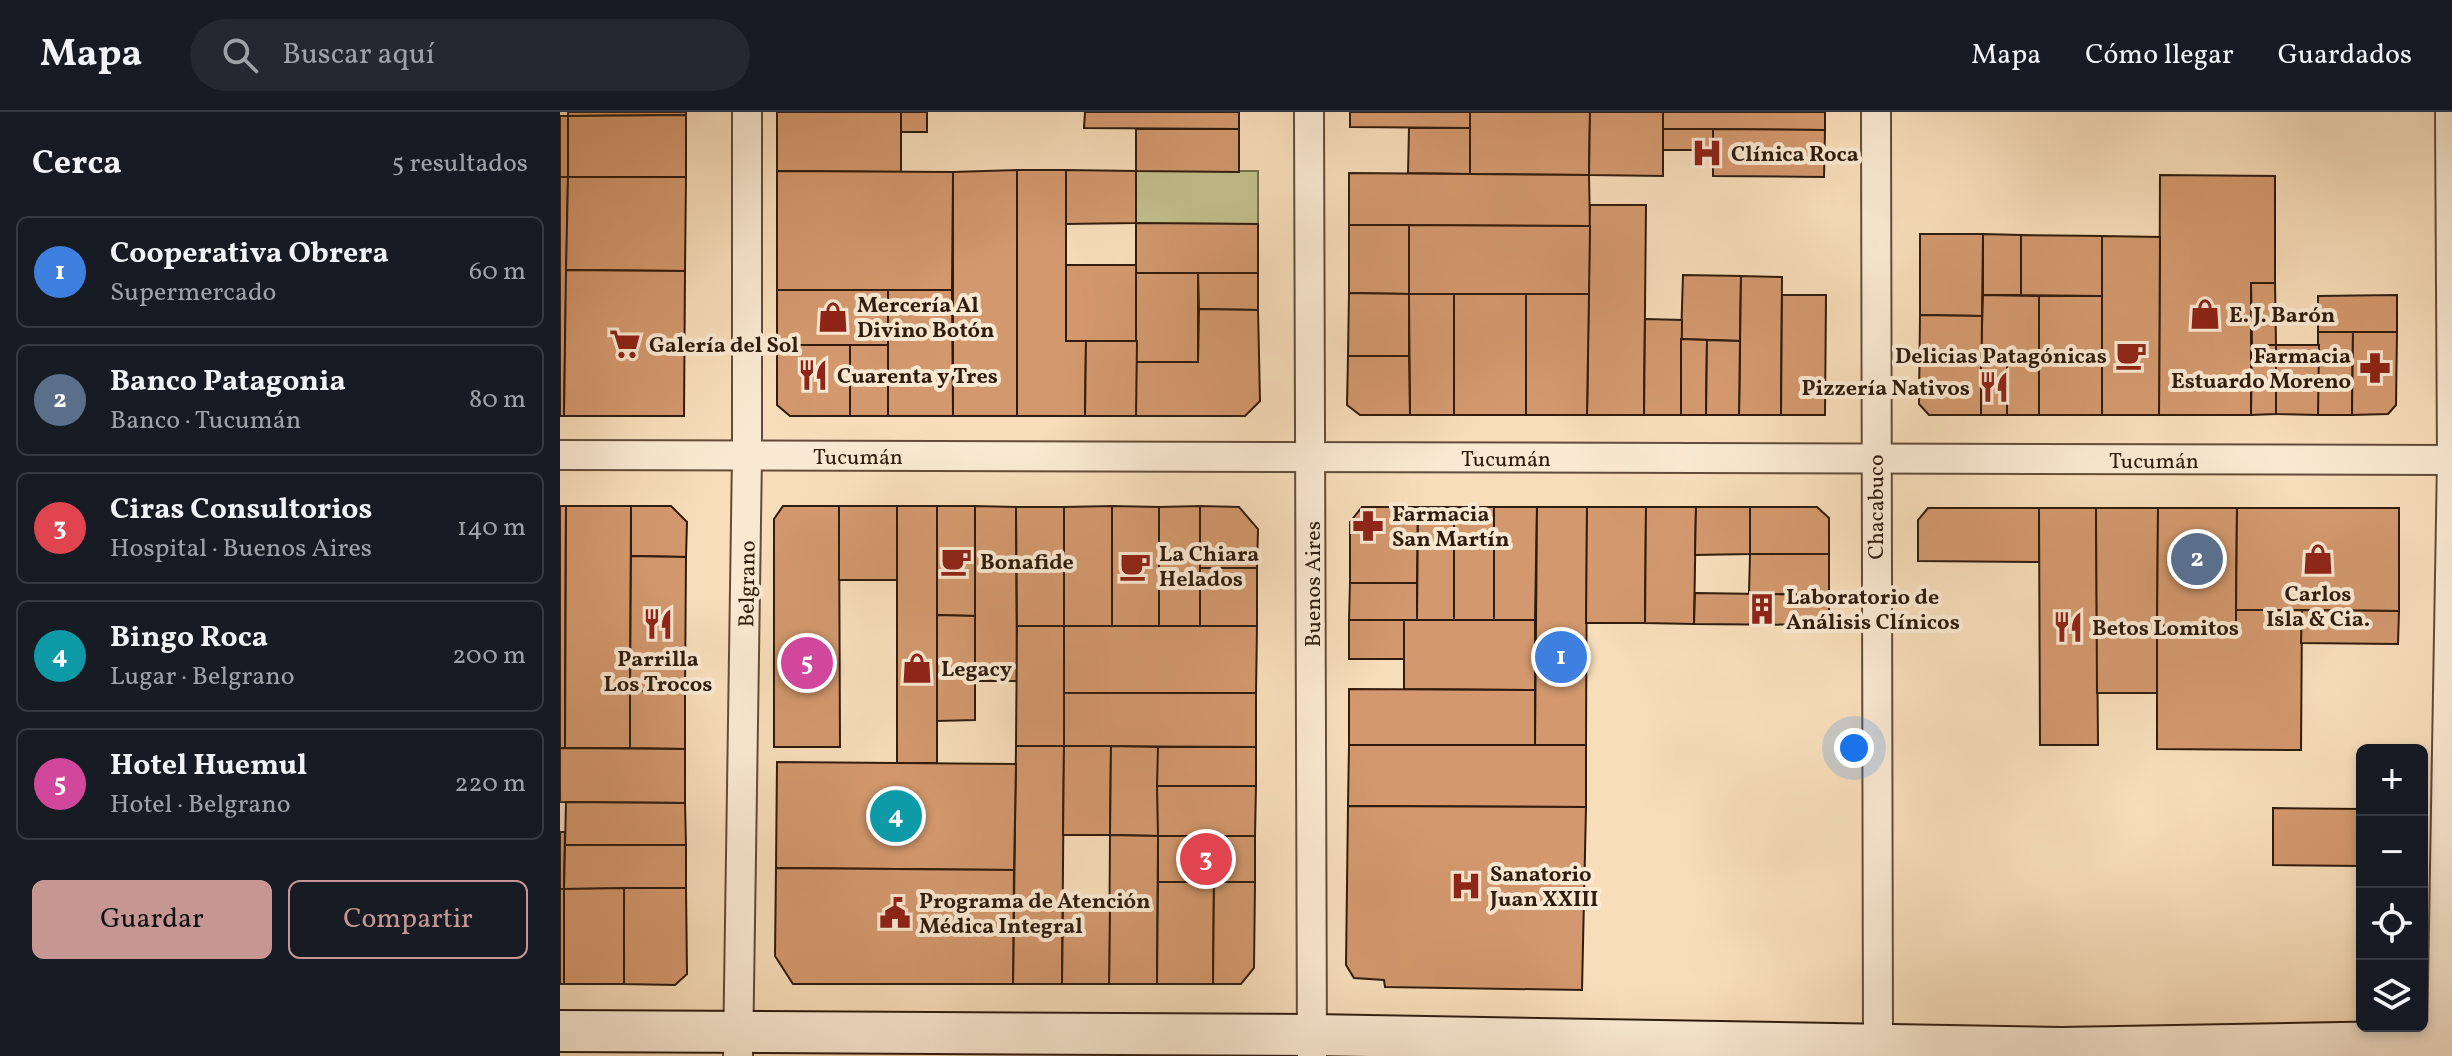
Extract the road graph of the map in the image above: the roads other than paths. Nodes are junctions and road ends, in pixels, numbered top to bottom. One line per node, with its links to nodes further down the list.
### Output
1 (747, 112): 6 (street, Belgrano)
2 (1309, 112): 7 (street, Buenos Aires)
3 (1876, 112): 8 (street, Chacabuco)
4 (2450, 112): 9 (street)
5 (560, 455): 6 (street, Tucumán)
6 (747, 455): 7 (street, Tucumán); 12 (street, Belgrano)
7 (1312, 457): 8 (street, Tucumán); 14 (street, Buenos Aires)
8 (1875, 459): 9 (street, Tucumán); 15 (street, Chacabuco)
9 (2452, 460): 11 (street)
10 (560, 1031): 13 (main road)
11 (2449, 1042): 15 (main road); 16 (street)
12 (739, 1043): 13 (main road); 14 (main road)
13 (588, 1044)
14 (1312, 1045): 15 (main road)
15 (1878, 1047)
16 (2385, 1056)

